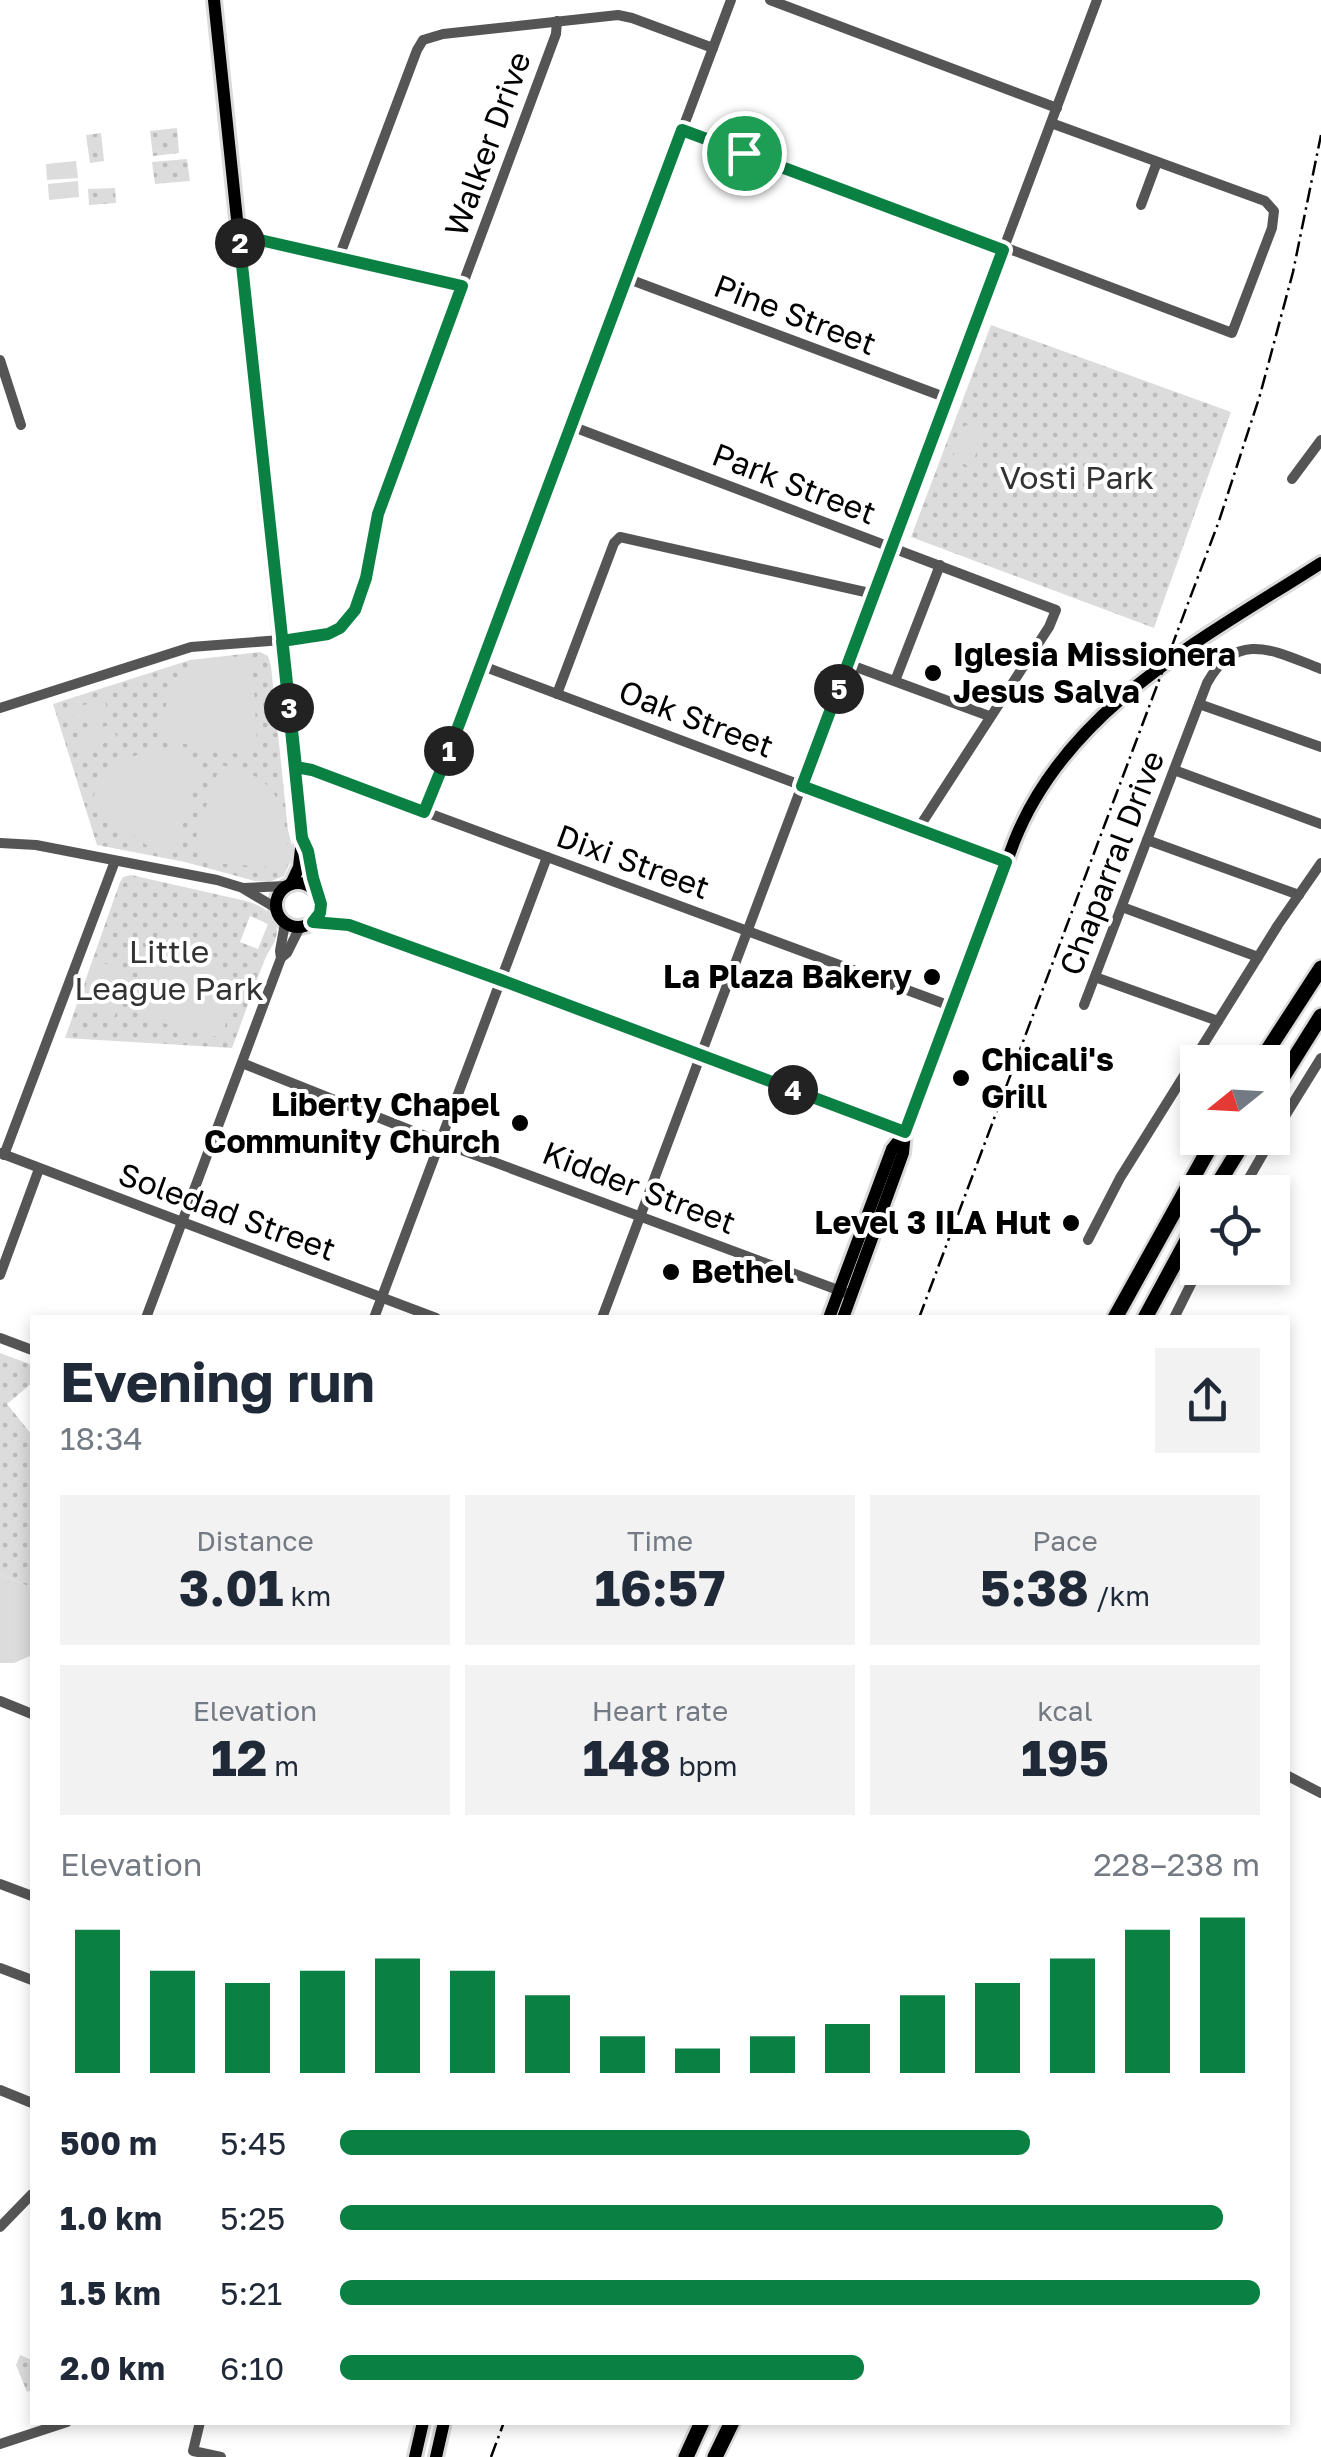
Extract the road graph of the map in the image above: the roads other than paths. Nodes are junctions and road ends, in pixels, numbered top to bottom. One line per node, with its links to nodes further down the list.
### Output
1 (214, 0): 12 (main road)
2 (731, 0): 6 (street)
3 (770, 0): 7 (street)
4 (1097, 0): 7 (street)
5 (557, 21): 6 (street); 14 (street); 16 (street, Walker Drive)
6 (712, 48): 9 (street)
7 (1057, 108): 8 (street)
8 (1051, 122): 10 (street); 13 (street)
9 (682, 130): 13 (street); 15 (street)
10 (1156, 162): 11 (street); 13 (street)
11 (1142, 205)
12 (239, 237): 14 (street); 27 (main road)
13 (1004, 248): 18 (street)
14 (339, 257): 16 (street)
15 (626, 278): 18 (street, Pine Street); 20 (street)
16 (462, 286): 27 (street, Walker Drive)
17 (0, 360): 19 (street)
18 (947, 398): 23 (street)
19 (22, 425)
20 (571, 426): 23 (street, Park Street); 29 (street)
21 (1321, 440): 22 (street)
22 (1292, 480)
23 (891, 548): 25 (street, Park Street); 26 (street)
24 (1321, 563): 48 (main road)
25 (940, 566): 31 (street); 35 (street, Park Street)
26 (874, 594): 28 (street); 32 (street)
27 (282, 641): 34 (street, Walker Drive); 37 (main road)
28 (848, 664): 31 (street); 39 (street)
29 (480, 665): 32 (street, Oak Street); 40 (street)
30 (1321, 669): 33 (street, Chaparral Drive)
31 (896, 681): 35 (street)
32 (557, 694): 39 (street, Oak Street)
33 (1200, 704): 36 (street); 38 (street, Chaparral Drive)
34 (0, 708)
35 (990, 716): 42 (street)
36 (1321, 746)
37 (296, 767): 40 (street, Dixi Street); 43 (main road)
38 (1174, 770): 41 (street); 44 (street, Chaparral Drive)
39 (802, 786): 42 (street, Oak Street); 59 (street)
40 (424, 812): 46 (street, Dixi Street)
41 (1321, 824)
42 (918, 828): 48 (street, Oak Street)
43 (302, 838): 50 (main road); 53 (main road)
44 (1147, 840): 52 (street); 54 (street, Chaparral Drive)
45 (0, 843): 47 (street)
46 (546, 857): 59 (street, Dixi Street); 64 (street)
47 (116, 861): 51 (street); 77 (street)
48 (1006, 862): 66 (main road)
49 (1321, 863): 52 (street)
50 (288, 885): 51 (street); 53 (main road); 55 (main road)
51 (243, 888): 55 (street)
52 (1299, 895): 60 (street)
53 (319, 898): 57 (main road); 58 (main road)
54 (1122, 907): 60 (street); 63 (street, Chaparral Drive)
55 (276, 908): 56 (main road)
56 (285, 923): 57 (main road); 61 (street)
57 (307, 924): 58 (main road); 61 (street)
58 (349, 925): 64 (main road)
59 (748, 930): 66 (street, Dixi Street); 70 (street)
60 (1258, 956): 68 (street)
61 (282, 958): 72 (street)
62 (1321, 968): 69 (highway)
63 (1095, 977): 65 (street, Chaparral Drive); 68 (street)
64 (501, 980): 70 (main road); 76 (street)
65 (1084, 1005)
66 (953, 1007): 75 (main road)
67 (1321, 1016): 73 (highway)
68 (1218, 1021): 82 (street)
69 (1271, 1045)
70 (700, 1056): 75 (main road); 80 (street)
71 (1321, 1058): 74 (street)
72 (242, 1063): 76 (street, Kidder Street); 81 (street)
73 (1290, 1065)
74 (1290, 1108)
75 (905, 1132): 86 (main road)
76 (440, 1142): 80 (street, Kidder Street); 87 (street)
77 (2, 1154): 79 (street, Soledad Street)
78 (1205, 1155): 94 (highway)
79 (39, 1169): 81 (street, Soledad Street); 84 (street)
80 (641, 1216): 86 (street, Kidder Street); 91 (street)
81 (181, 1222): 87 (street, Soledad Street); 88 (street)
82 (1088, 1240)
83 (1180, 1253): 95 (highway)
84 (0, 1274)
85 (1190, 1285): 96 (street)
86 (846, 1293): 92 (main road); 93 (main road)
87 (382, 1296): 89 (street); 90 (street, Soledad Street)
88 (147, 1315)
89 (375, 1315)
90 (429, 1315)
91 (603, 1315)
92 (832, 1315)
93 (843, 1315)
94 (1117, 1315)
95 (1147, 1315)
96 (1176, 1315)
97 (0, 1338): 98 (street)
98 (30, 1349)
99 (0, 1702): 100 (street)
100 (30, 1713)
101 (1290, 1777): 102 (street)
102 (1321, 1793)
103 (0, 1884): 104 (street)
104 (30, 1895)
105 (0, 1968): 106 (street)
106 (30, 1979)
107 (0, 2090): 108 (street)
108 (30, 2101)
109 (30, 2196): 110 (street)
110 (0, 2227)
111 (58, 2425): 117 (street)
112 (199, 2425): 118 (street)
113 (422, 2425): 119 (main road)
114 (443, 2425): 120 (main road)
115 (701, 2425): 121 (highway)
116 (731, 2425): 122 (highway)
117 (0, 2444)
118 (220, 2457)
119 (415, 2457)
120 (436, 2457)
121 (686, 2457)
122 (715, 2457)

